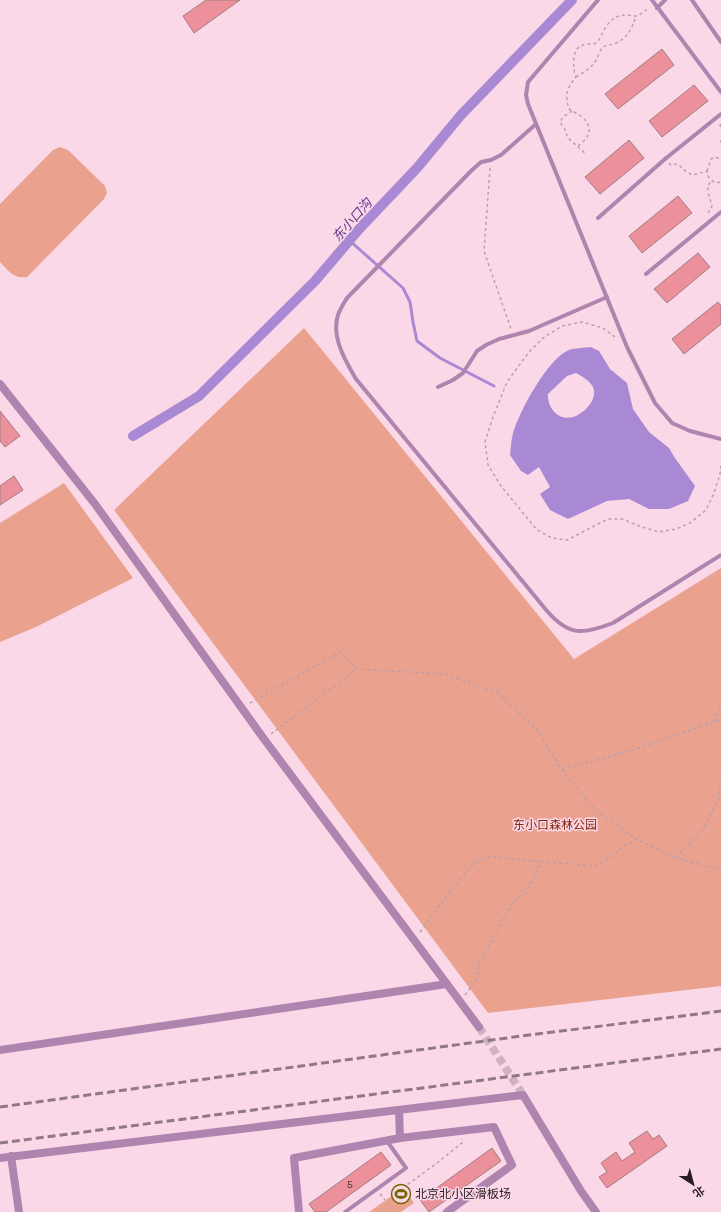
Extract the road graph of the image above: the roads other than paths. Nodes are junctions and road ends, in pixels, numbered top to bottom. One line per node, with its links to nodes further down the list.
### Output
1 (598, 0): 9 (lane)
2 (652, 0): 5 (lane)
3 (666, 0): 5 (lane)
4 (692, 0): 6 (lane)
5 (657, 8): 7 (lane)
6 (721, 42)
7 (720, 89)
8 (721, 114): 11 (lane)
9 (536, 124): 13 (lane); 17 (lane)
10 (721, 212): 12 (lane)
11 (598, 218)
12 (646, 274)
13 (607, 297): 15 (lane); 16 (lane)
14 (0, 384): 18 (street)
15 (438, 387)
16 (721, 439)
17 (721, 555)
18 (447, 984): 19 (street); 20 (street)
19 (480, 1027)
20 (0, 1050)
21 (399, 1110): 22 (street); 24 (street); 30 (street)
22 (400, 1138): 23 (street); 29 (street)
23 (387, 1141): 27 (street); 28 (lane)
24 (11, 1156): 25 (street); 26 (street)
25 (0, 1158)
26 (19, 1212)
27 (299, 1212)
28 (345, 1212)
29 (447, 1212)
30 (596, 1212)

